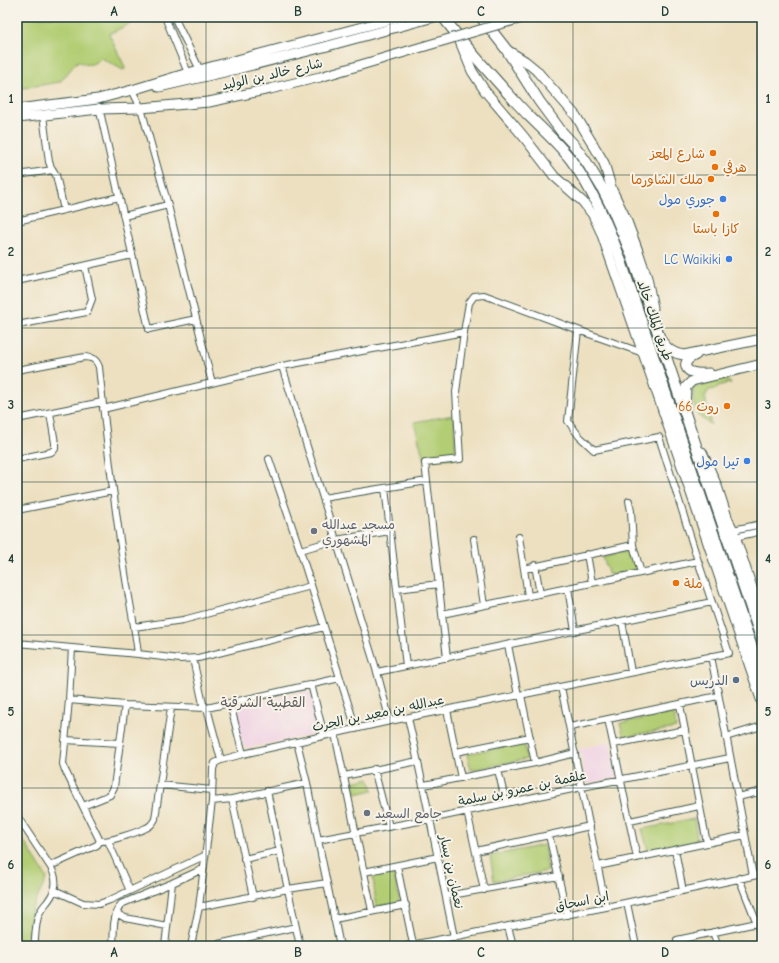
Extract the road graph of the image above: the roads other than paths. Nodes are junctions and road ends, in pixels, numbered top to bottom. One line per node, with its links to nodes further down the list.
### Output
1 (165, 17): 10 (street)
2 (174, 17): 11 (street)
3 (434, 17): 11 (street)
4 (443, 17): 8 (main road, طريق الملك خالد)
5 (481, 17): 9 (main road, طريق الملك خالد)
6 (526, 17): 14 (street, شارع خالد بن الوليد, bridge)
7 (398, 18): 11 (street, شارع خالد بن الوليد)
8 (457, 36): 35 (street); 95 (main road, طريق الملك خالد)
9 (506, 49): 32 (main road, طريق الملك خالد); 32 (street)
10 (188, 73): 11 (street, شارع خالد بن الوليد); 12 (street, شارع خالد بن الوليد)
11 (200, 74): 12 (street)
12 (133, 90): 13 (street, شارع خالد بن الوليد); 14 (street)
13 (99, 104): 14 (street, شارع خالد بن الوليد); 15 (street, شارع خالد بن الوليد); 16 (street, شارع خالد بن الوليد); 20 (street)
14 (141, 108): 21 (street)
15 (17, 109)
16 (43, 115): 17 (street, شارع خالد بن الوليد); 18 (street)
17 (17, 118)
18 (53, 170): 19 (street); 22 (street)
19 (17, 175)
20 (119, 198): 22 (street); 23 (street)
21 (168, 205): 23 (street); 28 (street)
22 (64, 210): 24 (street)
23 (124, 216): 25 (street)
24 (17, 221)
25 (132, 255): 26 (street); 28 (street)
26 (85, 266): 27 (street); 29 (street)
27 (17, 281)
28 (196, 319): 40 (street)
29 (17, 325)
30 (578, 330): 31 (street); 35 (street); 63 (street)
31 (464, 332): 37 (street); 47 (street)
32 (660, 338): 34 (street); 42 (main road, طريق الملك خالد)
33 (762, 339): 34 (street)
34 (705, 351): 39 (street)
35 (643, 353): 102 (street)
36 (762, 364): 39 (street)
37 (282, 366): 40 (street); 50 (street)
38 (17, 370): 41 (street)
39 (728, 372): 42 (street)
40 (212, 383): 41 (street)
41 (103, 405): 43 (street); 49 (street)
42 (685, 411): 56 (street); 83 (main road, طريق الملك خالد)
43 (50, 413): 44 (street); 45 (street)
44 (17, 419)
45 (17, 459)
46 (269, 459): 61 (street)
47 (427, 481): 48 (street); 68 (street)
48 (385, 488): 50 (street); 54 (street)
49 (113, 491): 52 (street); 80 (street)
50 (323, 498): 59 (street)
51 (629, 501): 60 (street)
52 (17, 510)
53 (762, 524): 56 (street)
54 (390, 531): 59 (street); 71 (street)
55 (762, 531): 56 (street)
56 (734, 534): 72 (street)
57 (519, 537): 65 (street)
58 (474, 539): 76 (street)
59 (336, 540): 61 (street); 92 (street)
60 (633, 544): 62 (street); 66 (street)
61 (300, 550): 69 (street)
62 (586, 554): 64 (street); 67 (street)
63 (698, 561): 66 (street); 75 (street)
64 (535, 566): 65 (street); 73 (street)
65 (524, 569): 74 (street)
66 (641, 573): 67 (street)
67 (592, 583): 70 (street)
68 (439, 584): 71 (street); 77 (street)
69 (311, 586): 80 (street); 81 (street)
70 (568, 588): 73 (street); 82 (street)
71 (397, 589): 91 (street)
72 (758, 592): 78 (street)
73 (540, 594): 74 (street)
74 (528, 596): 76 (street)
75 (712, 602): 79 (street); 88 (street, عبدالله بن معبد بن الحرث)
76 (484, 605): 77 (street)
77 (442, 614): 90 (street)
78 (762, 618)
79 (622, 621): 82 (street); 93 (street)
80 (134, 627): 87 (street)
81 (324, 627): 89 (street); 96 (street)
82 (575, 631): 85 (street)
83 (762, 641)
84 (18, 643): 86 (street); 94 (street)
85 (508, 645): 90 (street); 99 (street)
86 (72, 648): 87 (street); 101 (street)
87 (138, 654): 89 (street)
88 (711, 656): 93 (street, عبدالله بن معبد بن الحرث); 100 (street)
89 (193, 658): 107 (street)
90 (447, 658): 91 (street)
91 (406, 666): 92 (street)
92 (377, 672): 111 (street)
93 (631, 672): 98 (street, عبدالله بن معبد بن الحرث)
94 (17, 674)
95 (762, 677)
96 (340, 678): 97 (street); 114 (street)
97 (311, 684): 103 (street); 117 (street)
98 (561, 687): 99 (street, عبدالله بن معبد بن الحرث); 113 (street)
99 (520, 695): 108 (street, عبدالله بن معبد بن الحرث); 118 (street)
100 (718, 696): 105 (street); 119 (street)
101 (69, 700): 104 (street); 120 (street)
102 (762, 702)
103 (230, 704): 107 (street); 126 (street)
104 (125, 705): 106 (street); 122 (street)
105 (680, 705): 110 (street); 115 (street)
106 (171, 708): 107 (street); 138 (street)
107 (207, 708): 128 (street)
108 (447, 710): 109 (street, عبدالله بن معبد بن الحرث); 124 (street)
109 (408, 718): 111 (street, عبدالله بن معبد بن الحرث); 129 (street, نعمان بن يسار)
110 (608, 719): 113 (street); 123 (street)
111 (390, 721): 114 (street, عبدالله بن معبد بن الحرث)
112 (762, 726): 119 (street)
113 (570, 727): 125 (street)
114 (356, 729): 116 (street, عبدالله بن معبد بن الحرث)
115 (685, 730): 123 (street); 131 (street)
116 (335, 734): 117 (street, عبدالله بن معبد بن الحرث); 134 (street)
117 (324, 736): 121 (street, عبدالله بن معبد بن الحرث)
118 (530, 737): 124 (street); 130 (street)
119 (726, 737): 127 (street)
120 (65, 740): 122 (street); 149 (street)
121 (297, 742): 126 (street, عبدالله بن معبد بن الحرث); 137 (street)
122 (120, 743): 149 (street)
123 (614, 744): 136 (street)
124 (456, 752): 135 (street)
125 (575, 753): 130 (street); 140 (street)
126 (242, 754): 128 (street, عبدالله بن معبد بن الحرث)
127 (730, 758): 131 (street, علقمة بن عمرو بن سلمة); 144 (street)
128 (221, 760): 141 (street)
129 (418, 761): 132 (street); 139 (street, نعمان بن يسار)
130 (536, 763): 133 (street)
131 (691, 765): 136 (street, علقمة بن عمرو بن سلمة); 150 (street)
132 (374, 770): 134 (street); 155 (street)
133 (498, 770): 135 (street); 148 (street)
134 (344, 776): 157 (street)
135 (461, 778): 139 (street)
136 (621, 779): 140 (street, علقمة بن عمرو بن سلمة); 154 (street)
137 (307, 783): 143 (street); 160 (street)
138 (160, 785): 141 (street); 162 (street)
139 (424, 785): 153 (street, نعمان بن يسار)
140 (582, 787): 148 (street, علقمة بن عمرو بن سلمة); 156 (street)
141 (212, 790): 147 (street)
142 (761, 791): 144 (street); 146 (street)
143 (267, 792): 145 (street); 165 (street)
144 (738, 797): 159 (street)
145 (232, 799): 147 (street); 170 (street)
146 (762, 800)
147 (212, 801): 167 (street)
148 (506, 803): 151 (street, علقمة بن عمرو بن سلمة)
149 (83, 806): 161 (street)
150 (699, 806): 154 (street); 163 (street)
151 (468, 811): 153 (street, علقمة بن عمرو بن سلمة); 166 (street)
152 (17, 816): 171 (street)
153 (430, 819): 155 (street, علقمة بن عمرو بن سلمة); 168 (street, نعمان بن يسار)
154 (630, 821): 169 (street)
155 (389, 826): 157 (street, علقمة بن عمرو بن سلمة)
156 (590, 826): 158 (street); 173 (street)
157 (356, 833): 160 (street, علقمة بن عمرو بن سلمة); 175 (street)
158 (549, 835): 166 (street); 177 (street)
159 (745, 835): 163 (street); 178 (street)
160 (318, 840): 181 (street)
161 (100, 841): 162 (street); 171 (street)
162 (108, 841): 185 (street)
163 (707, 843): 164 (street)
164 (675, 850): 169 (street); 186 (street)
165 (280, 851): 170 (street); 182 (street)
166 (476, 851): 184 (street)
167 (204, 856): 174 (street); 185 (street)
168 (438, 857): 172 (street); 187 (street, نعمان بن يسار)
169 (637, 858): 173 (street)
170 (244, 859): 188 (street)
171 (50, 866): 183 (street)
172 (397, 866): 175 (street); 190 (street)
173 (598, 866): 192 (street)
174 (203, 869): 180 (street); 191 (street)
175 (364, 872): 193 (street)
176 (762, 874): 178 (street, ابن اسحاق)
177 (559, 876): 184 (street); 195 (street)
178 (753, 876): 179 (street, ابن اسحاق)
179 (739, 878): 186 (street, ابن اسحاق); 197 (street)
180 (172, 883): 194 (street); 198 (street)
181 (327, 883): 182 (street); 196 (street)
182 (288, 889): 188 (street); 200 (street)
183 (54, 890): 185 (street); 205 (street)
184 (484, 890): 187 (street)
185 (130, 891)
186 (683, 891): 189 (street, ابن اسحاق)
187 (446, 896): 202 (street, نعمان بن يسار)
188 (253, 897): 191 (street)
189 (627, 903): 192 (street, ابن اسحاق); 213 (street)
190 (406, 905): 193 (street); 204 (street)
191 (199, 907): 208 (street)
192 (606, 907): 195 (street, ابن اسحاق)
193 (372, 911): 196 (street)
194 (116, 912): 198 (street); 206 (street)
195 (567, 915): 199 (street, ابن اسحاق)
196 (334, 919): 211 (street)
197 (757, 923): 201 (street); 203 (street)
198 (167, 926): 207 (street)
199 (508, 926): 202 (street, ابن اسحاق); 212 (street)
200 (296, 927): 209 (street); 210 (street)
201 (713, 932): 214 (street); 215 (street)
202 (454, 936): 204 (street, ابن اسحاق)
203 (762, 936)
204 (409, 945)
205 (34, 946)
206 (113, 946)
207 (165, 946)
208 (191, 946)
209 (209, 946)
210 (300, 946)
211 (340, 946)
212 (513, 946)
213 (636, 946)
214 (678, 946)
215 (718, 946)

